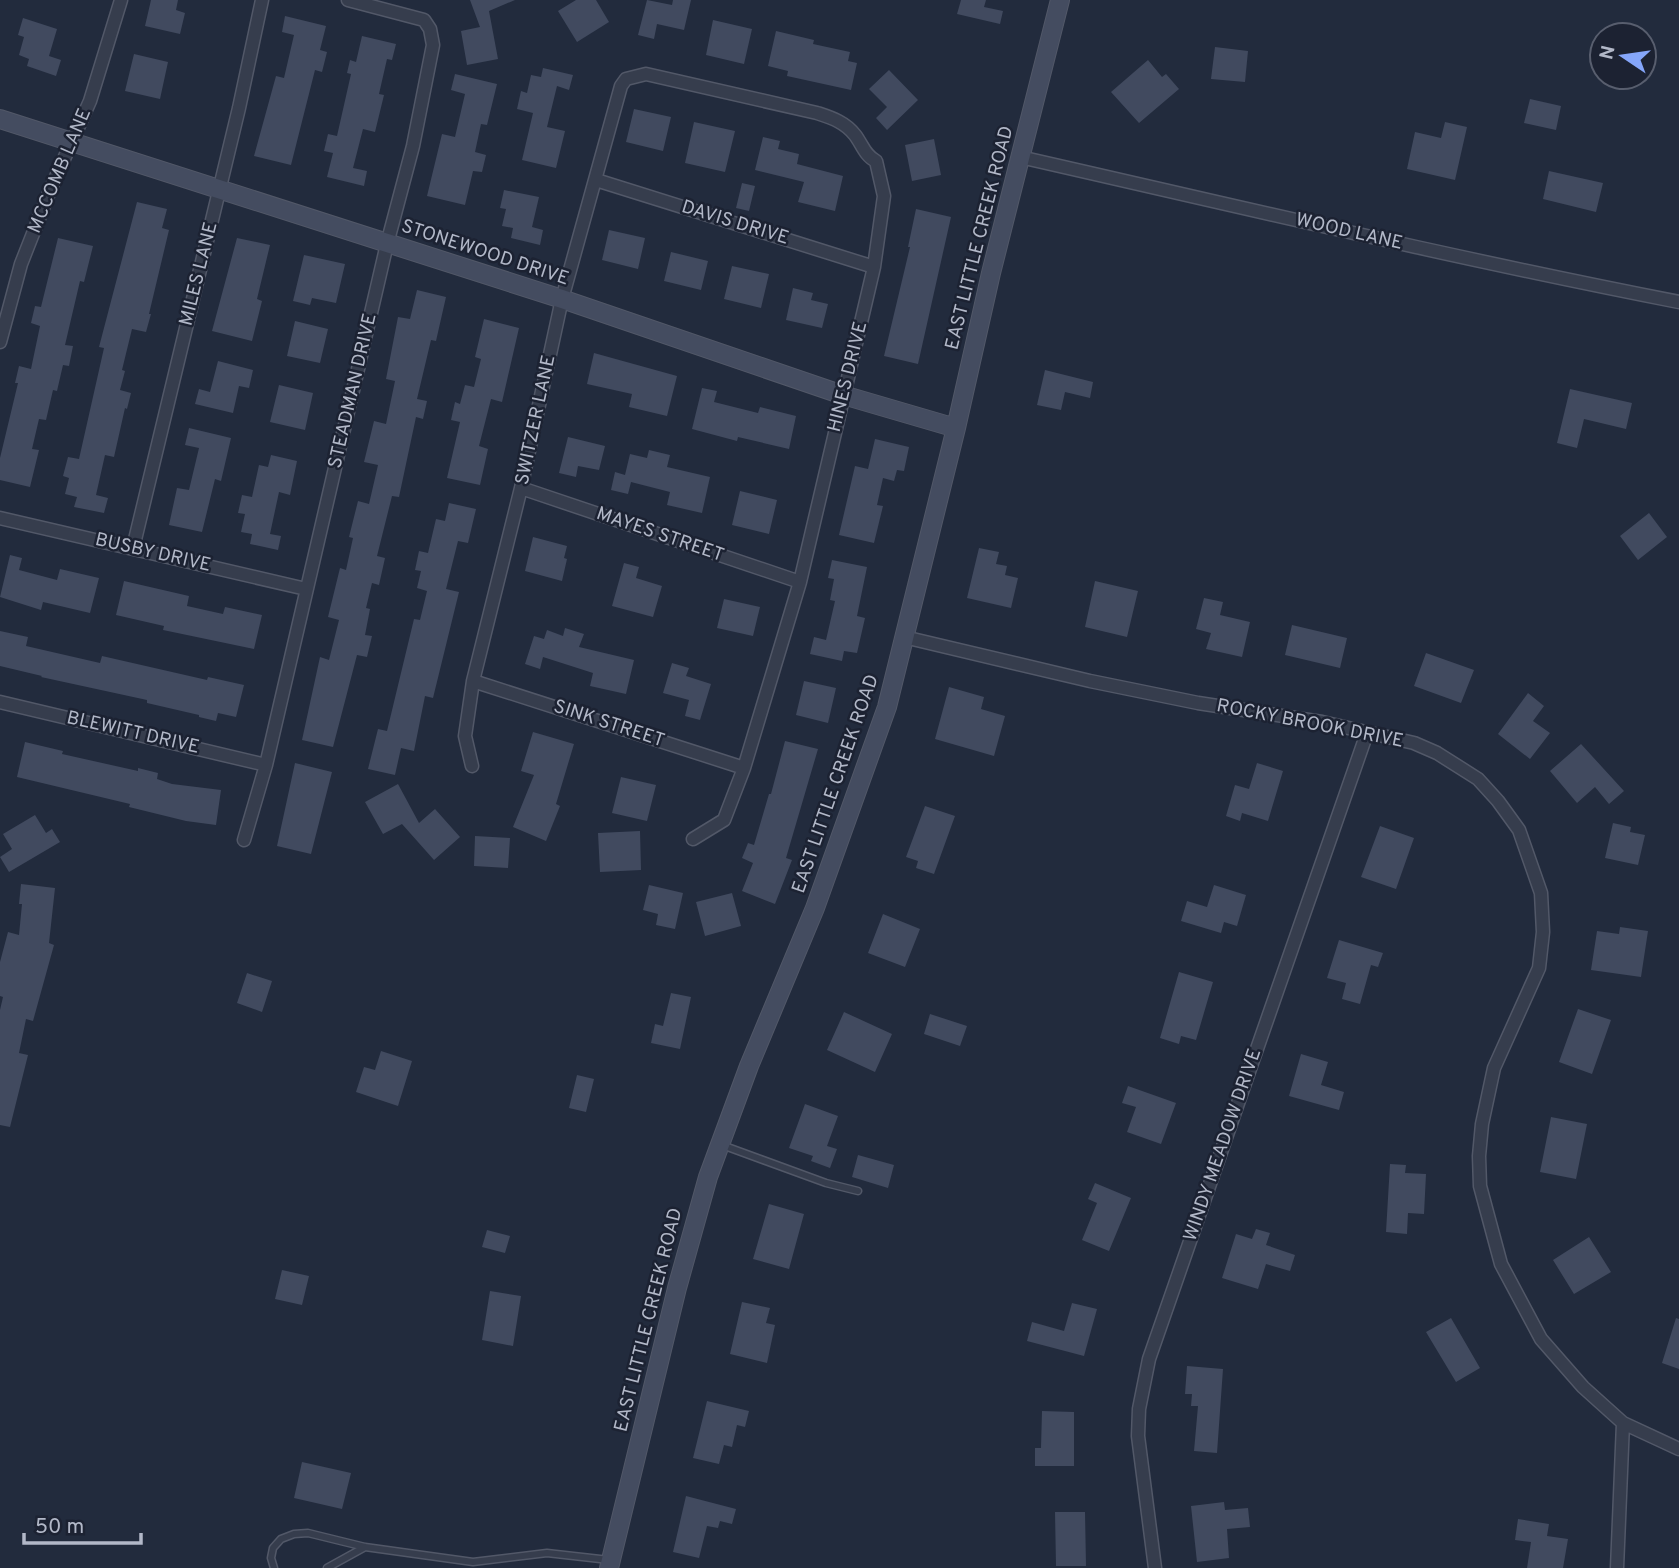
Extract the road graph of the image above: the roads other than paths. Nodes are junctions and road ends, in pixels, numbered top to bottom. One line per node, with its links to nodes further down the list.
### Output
1 (121, 0): 7 (street, MCCOMB LANE)
2 (262, 0): 10 (street, MILES LANE)
3 (348, 0): 11 (street, STEADMAN DRIVE)
4 (1060, 0): 8 (street, EAST LITTLE CREEK ROAD)
5 (626, 79): 9 (street, SWITZER LANE); 12 (street, HINES DRIVE)
6 (0, 119): 7 (street, STONEWOOD DRIVE)
7 (71, 142): 10 (street, STONEWOOD DRIVE); 15 (street, MCCOMB LANE)
8 (1020, 157): 14 (street, WOOD LANE); 17 (street, EAST LITTLE CREEK ROAD)
9 (596, 180): 12 (street, DAVIS DRIVE); 13 (street, SWITZER LANE)
10 (219, 190): 11 (street, STONEWOOD DRIVE); 20 (street, MILES LANE)
11 (387, 244): 13 (street, STONEWOOD DRIVE); 22 (street, STEADMAN DRIVE)
12 (874, 267): 16 (street, HINES DRIVE)
13 (562, 299): 16 (street, STONEWOOD DRIVE); 18 (street, SWITZER LANE)
14 (1679, 302)
15 (0, 341)
16 (843, 395): 17 (street, STONEWOOD DRIVE); 21 (street, HINES DRIVE)
17 (956, 428): 23 (street, EAST LITTLE CREEK ROAD)
18 (521, 488): 21 (street, MAYES STREET); 24 (street, SWITZER LANE)
19 (0, 518): 20 (street, BUSBY DRIVE)
20 (133, 548): 22 (street, BUSBY DRIVE)
21 (800, 582): 29 (street, HINES DRIVE)
22 (306, 589): 27 (street, STEADMAN DRIVE)
23 (904, 636): 26 (street, ROCKY BROOK DRIVE); 32 (street, EAST LITTLE CREEK ROAD)
24 (474, 681): 28 (street, SWITZER LANE); 29 (street, SINK STREET)
25 (0, 702): 27 (street, BLEWITT DRIVE)
26 (1367, 733): 34 (street, ROCKY BROOK DRIVE); 40 (street, WINDY MEADOW DRIVE)
27 (266, 765): 31 (street, STEADMAN DRIVE)
28 (472, 766)
29 (744, 768): 30 (street, HINES DRIVE)
30 (693, 839)
31 (244, 840)
32 (720, 1144): 33 (lane); 37 (street, EAST LITTLE CREEK ROAD)
33 (858, 1191)
34 (1623, 1423): 35 (street, ROCKY BROOK DRIVE); 41 (street)
35 (1679, 1449)
36 (365, 1547): 37 (lane); 38 (lane); 39 (lane)
37 (610, 1564)
38 (274, 1568)
39 (327, 1568)
40 (1155, 1568)
41 (1617, 1568)

